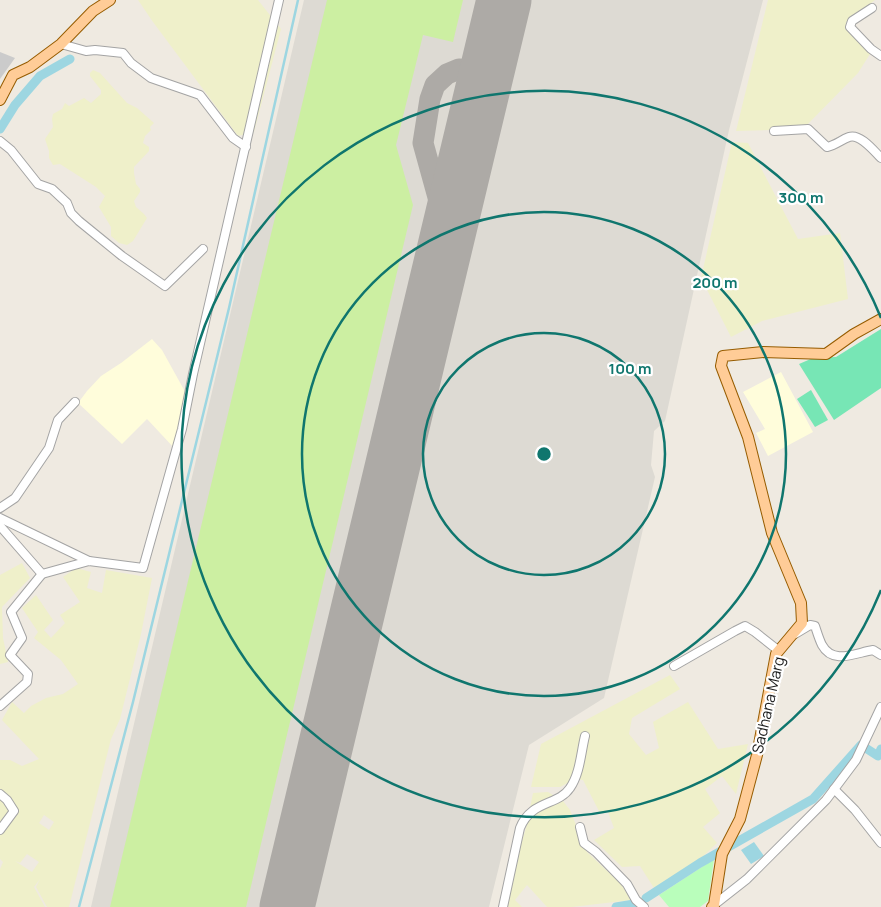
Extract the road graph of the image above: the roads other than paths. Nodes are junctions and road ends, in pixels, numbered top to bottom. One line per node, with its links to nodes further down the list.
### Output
1 (110, 0): 4 (main road)
2 (279, 0): 9 (street)
3 (872, 8): 5 (street)
4 (61, 44): 6 (main road); 9 (street)
5 (881, 56)
6 (0, 100)
7 (774, 131): 10 (street)
8 (0, 141): 11 (street)
9 (246, 147): 17 (street)
10 (881, 158)
11 (203, 249)
12 (881, 318): 19 (main road, Sadhana Marg)
13 (76, 402): 14 (street)
14 (0, 508)
15 (0, 518): 17 (street)
16 (0, 526): 18 (street)
17 (89, 561): 18 (street)
18 (42, 574): 23 (street)
19 (793, 635): 20 (main road, Sadhana Marg); 21 (street)
20 (779, 651): 22 (street); 31 (main road, Sadhana Marg)
21 (881, 655)
22 (674, 666)
23 (0, 706)
24 (881, 707): 26 (street)
25 (585, 736): 32 (street)
26 (834, 789): 30 (street); 31 (street)
27 (0, 794): 29 (street)
28 (580, 827): 33 (street)
29 (0, 830)
30 (881, 843)
31 (713, 906)
32 (503, 907)
33 (644, 907)

